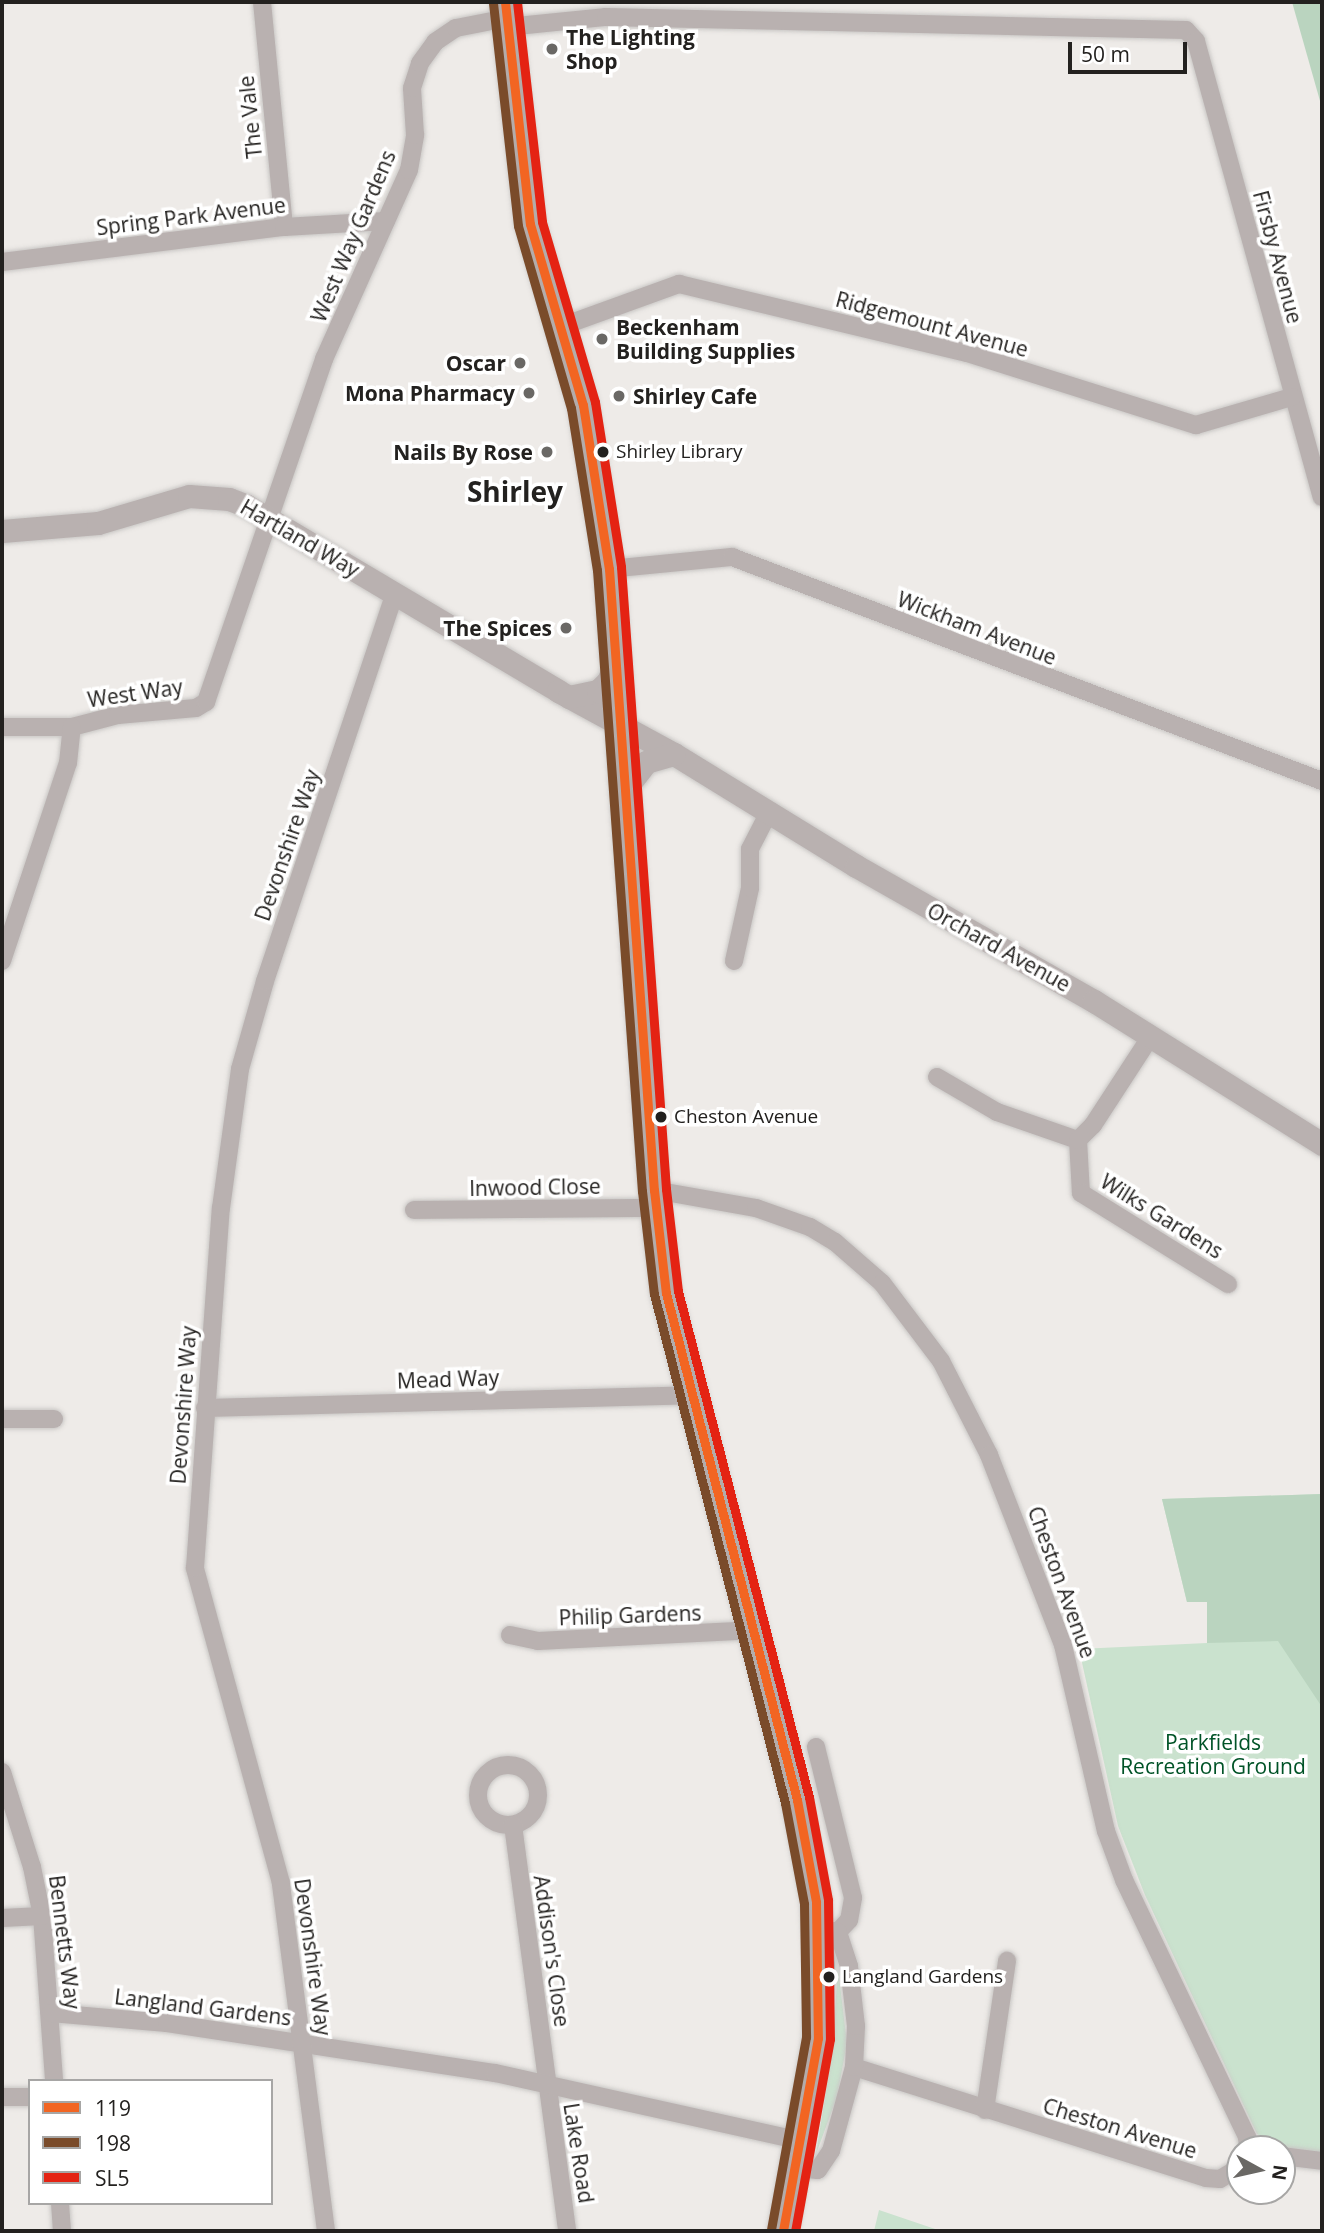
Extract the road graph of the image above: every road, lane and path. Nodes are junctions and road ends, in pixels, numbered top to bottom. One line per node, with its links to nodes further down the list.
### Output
1 (262, 2): 5 (street, The Vale)
2 (506, 16): 3 (street, West Way Gardens); 4 (street, West Way Gardens); 7 (highway)
3 (1186, 30): 8 (street, Firsby Avenue)
4 (386, 221): 5 (street, Spring Park Avenue); 10 (street, West Way Gardens)
5 (284, 227): 6 (street, Spring Park Avenue)
6 (2, 262)
7 (560, 327): 8 (street, Ridgemount Avenue); 12 (highway)
8 (1293, 397): 9 (street, Firsby Avenue)
9 (1322, 497)
10 (271, 520): 11 (street, Hartland Way); 13 (street, Hartland Way); 17 (street, West Way)
11 (2, 531)
12 (609, 569): 14 (highway); 20 (street, Wickham Avenue)
13 (395, 593): 15 (street, Hartland Way); 33 (street, Devonshire Way)
14 (618, 656): 15 (street); 18 (highway)
15 (569, 697): 18 (street, Hartland Way)
16 (2, 727): 17 (street, West Way)
17 (72, 727): 23 (street)
18 (622, 727): 19 (street, Orchard Avenue); 21 (highway)
19 (674, 754): 21 (street); 22 (street, Orchard Avenue)
20 (1322, 781)
21 (626, 788): 29 (highway)
22 (769, 812): 24 (street); 25 (street, Orchard Avenue)
23 (2, 961)
24 (734, 961)
25 (1151, 1037): 27 (street); 28 (street, Orchard Avenue)
26 (937, 1077): 27 (street)
27 (1077, 1140): 31 (street, Wilks Gardens)
28 (1322, 1144)
29 (655, 1199): 30 (street, Inwood Close); 32 (highway); 53 (street, Cheston Avenue)
30 (414, 1210)
31 (1228, 1284)
32 (692, 1395): 33 (street, Mead Way); 36 (highway)
33 (205, 1408): 46 (street, Devonshire Way)
34 (2, 1419): 35 (street)
35 (54, 1419)
36 (752, 1630): 37 (street, Philip Gardens); 43 (highway)
37 (510, 1635)
38 (816, 1747): 43 (street)
39 (2, 1772): 41 (street, Bennetts Way)
40 (513, 1825): 49 (street, Addison's Close)
41 (42, 1916): 42 (street); 45 (street, Bennetts Way)
42 (2, 1918)
43 (828, 1930): 47 (street); 54 (highway)
44 (1007, 1961): 52 (street)
45 (51, 2013): 46 (street, Langland Gardens); 48 (street, Bennetts Way)
46 (303, 2043): 49 (street, Langland Gardens); 60 (street, Devonshire Way)
47 (854, 2067): 52 (street, Cheston Avenue); 54 (street)
48 (54, 2079)
49 (546, 2082): 54 (street, Langland Gardens); 61 (street, Lake Road)
50 (2, 2097): 51 (street)
51 (28, 2097)
52 (985, 2110): 57 (street, Cheston Avenue)
53 (1248, 2135)
54 (799, 2155): 62 (highway)
55 (1296, 2158): 56 (street)
56 (1322, 2161)
57 (1226, 2175)
58 (60, 2205): 59 (street)
59 (62, 2231)
60 (326, 2231)
61 (567, 2231)
62 (783, 2231)

